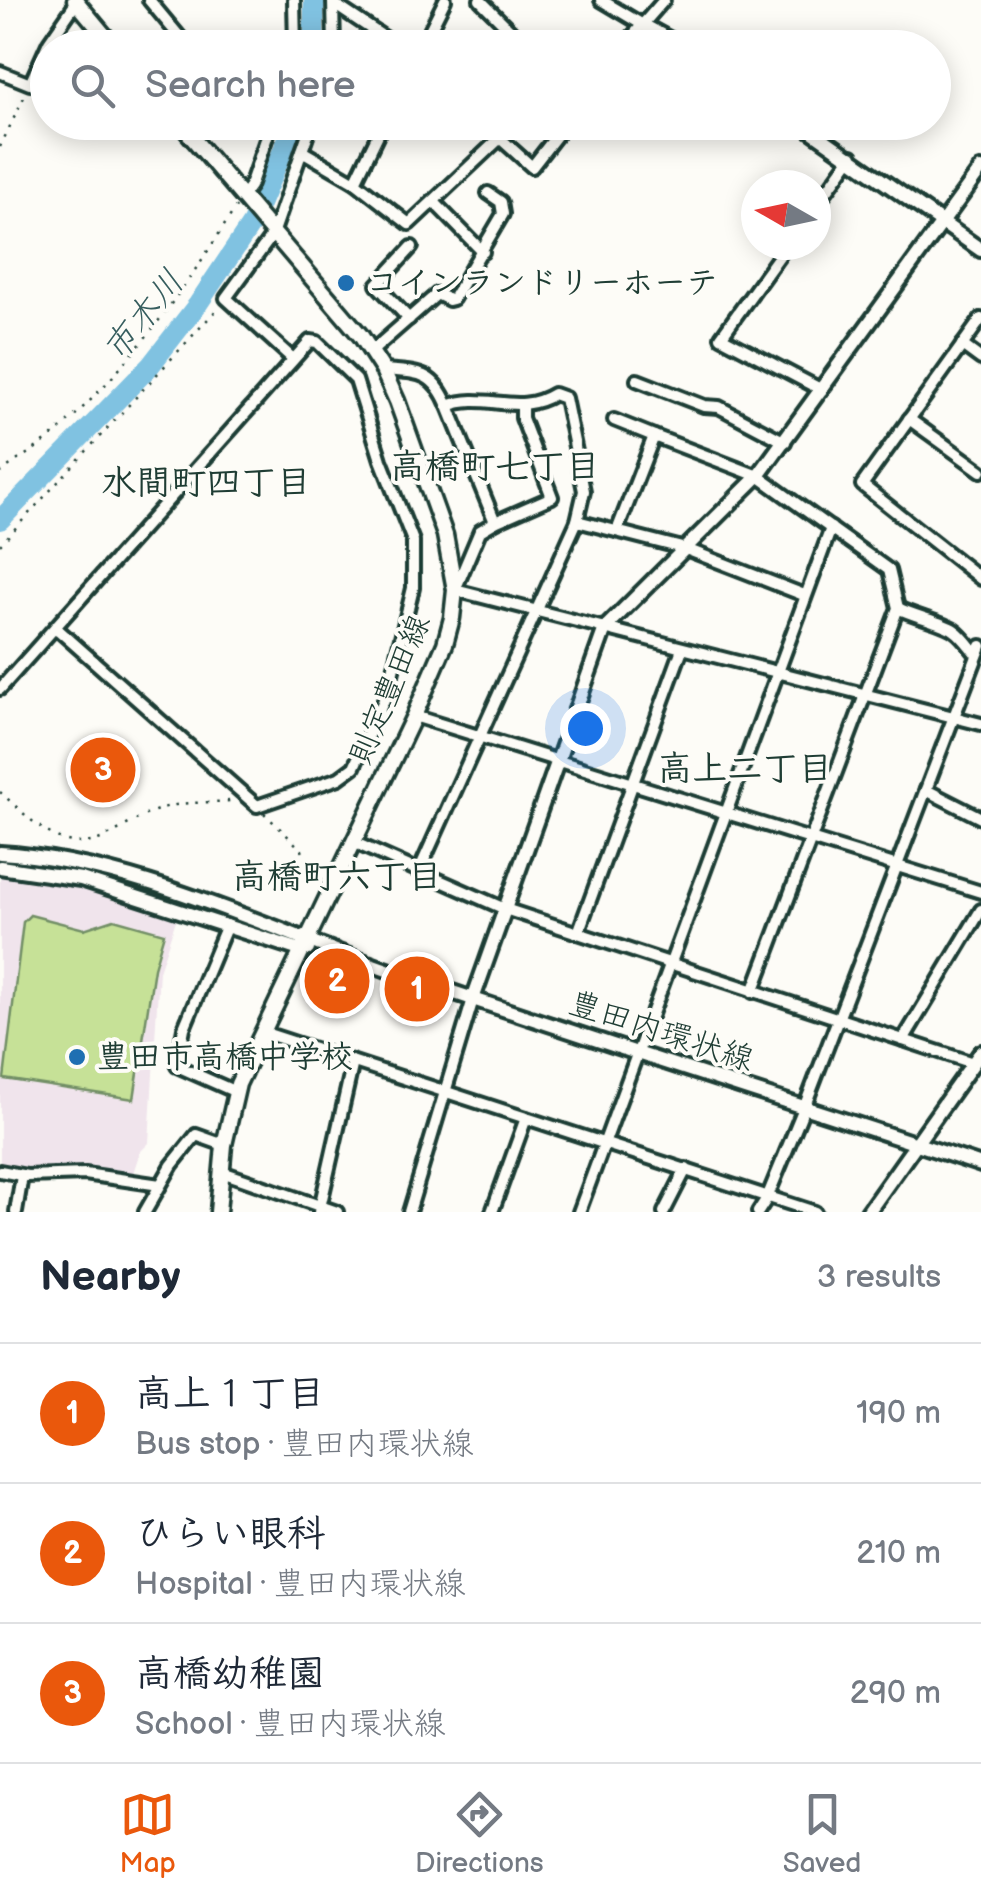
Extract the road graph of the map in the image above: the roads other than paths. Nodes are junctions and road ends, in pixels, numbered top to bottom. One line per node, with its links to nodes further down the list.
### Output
1 (149, 0): 12 (street)
2 (294, 0): 13 (street)
3 (445, 0): 16 (street)
4 (480, 0): 17 (street)
5 (601, 0): 9 (street)
6 (664, 0): 9 (street)
7 (77, 1): 10 (street); 11 (main road)
8 (333, 2): 14 (street); 15 (street)
9 (642, 25): 18 (street); 19 (street)
10 (58, 30)
11 (100, 30)
12 (175, 30)
13 (294, 30)
14 (334, 30)
15 (374, 30)
16 (430, 30)
17 (510, 30)
18 (638, 30)
19 (651, 30)
20 (0, 72): 21 (street)
21 (30, 84)
22 (194, 140): 35 (main road, 則定豊田線)
23 (266, 140): 35 (street)
24 (306, 140): 29 (street)
25 (375, 140): 32 (street)
26 (499, 140): 27 (street); 36 (street)
27 (553, 140)
28 (827, 140): 30 (street)
29 (302, 151): 32 (street); 38 (street)
30 (852, 156): 33 (street); 37 (street)
31 (981, 169): 37 (street)
32 (355, 182): 36 (street)
33 (831, 185)
34 (488, 193): 41 (street)
35 (242, 197): 38 (main road, 則定豊田線)
36 (435, 203): 41 (street)
37 (942, 221): 40 (street); 51 (street)
38 (273, 234): 46 (main road, 則定豊田線); 47 (street)
39 (412, 247): 43 (street)
40 (981, 250)
41 (483, 252): 43 (street)
42 (777, 260): 51 (street)
43 (409, 319): 46 (street)
44 (981, 319): 45 (street)
45 (962, 345): 48 (street); 54 (street)
46 (372, 351): 49 (main road, 則定豊田線)
47 (292, 359): 70 (street); 70 (street)
48 (981, 359)
49 (382, 370): 53 (street); 66 (main road, 則定豊田線)
50 (637, 380): 57 (street)
51 (822, 390): 57 (street)
52 (522, 405): 53 (street); 60 (street); 61 (street)
53 (448, 406): 61 (street)
54 (910, 419): 58 (street); 65 (street)
55 (614, 420): 56 (street)
56 (654, 436): 59 (street); 63 (street)
57 (784, 442): 59 (street)
58 (981, 470)
59 (758, 476): 62 (street); 64 (street)
60 (578, 521): 63 (street); 69 (street)
61 (495, 522): 66 (street)
62 (831, 528): 67 (street); 68 (street)
63 (617, 531): 64 (street)
64 (686, 549): 67 (street); 71 (street)
65 (981, 579)
66 (455, 590): 69 (street); 77 (main road, 則定豊田線)
67 (804, 595): 74 (street)
68 (898, 608): 73 (street); 76 (street)
69 (538, 612): 71 (street); 80 (street)
70 (55, 627): 75 (street)
71 (605, 628): 72 (street); 81 (street)
72 (682, 649): 74 (street); 82 (street)
73 (979, 651): 78 (street)
74 (777, 673): 76 (street); 84 (street)
75 (0, 689)
76 (867, 695): 78 (street); 86 (street)
77 (414, 716): 80 (street); 87 (main road, 則定豊田線)
78 (954, 717): 79 (street); 83 (street)
79 (981, 724)
80 (479, 736): 81 (street); 91 (street)
81 (558, 762): 82 (street); 93 (street)
82 (634, 784): 84 (street); 96 (street)
83 (926, 790): 85 (street); 89 (street)
84 (726, 812): 86 (street); 98 (street)
85 (981, 818)
86 (812, 837): 89 (street); 99 (street)
87 (353, 842): 91 (street); 97 (main road, 則定豊田線)
88 (0, 853): 97 (street, 豊田内環状線)
89 (896, 865): 92 (street); 101 (street)
90 (0, 866): 95 (street, 豊田内環状線)
91 (420, 871): 93 (street)
92 (981, 892)
93 (506, 909): 96 (street); 100 (street)
94 (981, 910): 103 (street)
95 (227, 925): 97 (street, 豊田内環状線); 108 (street)
96 (578, 933): 98 (street)
97 (303, 943): 100 (street, 豊田内環状線); 102 (main road, 則定豊田線)
98 (672, 964): 99 (street); 104 (street)
99 (753, 992): 101 (street)
100 (473, 999): 104 (street, 豊田内環状線); 107 (street)
101 (838, 1019): 103 (street); 109 (street)
102 (262, 1032): 106 (street); 108 (main road, 則定豊田線)
103 (903, 1040): 105 (street)
104 (636, 1053): 109 (street, 豊田内環状線); 111 (street)
105 (977, 1058): 112 (street)
106 (354, 1062): 107 (street); 121 (street)
107 (446, 1091): 110 (street); 126 (street)
108 (236, 1092): 113 (main road, 則定豊田線)
109 (804, 1108): 112 (street, 豊田内環状線); 120 (street)
110 (526, 1118): 111 (street); 127 (street)
111 (604, 1144): 115 (street); 128 (street)
112 (916, 1144): 114 (street, 豊田内環状線); 132 (street)
113 (224, 1146): 117 (main road, 則定豊田線); 119 (street)
114 (981, 1166)
115 (686, 1169): 120 (street); 129 (street)
116 (0, 1171): 118 (street)
117 (222, 1172): 121 (street); 124 (main road, 則定豊田線)
118 (22, 1176): 119 (street); 122 (street)
119 (160, 1185): 123 (street)
120 (767, 1198): 130 (street); 131 (street)
121 (319, 1209): 125 (street)
122 (16, 1212)
123 (145, 1212)
124 (218, 1212)
125 (337, 1212)
126 (409, 1212)
127 (492, 1212)
128 (578, 1212)
129 (664, 1212)
130 (758, 1212)
131 (814, 1212)
132 (868, 1212)

